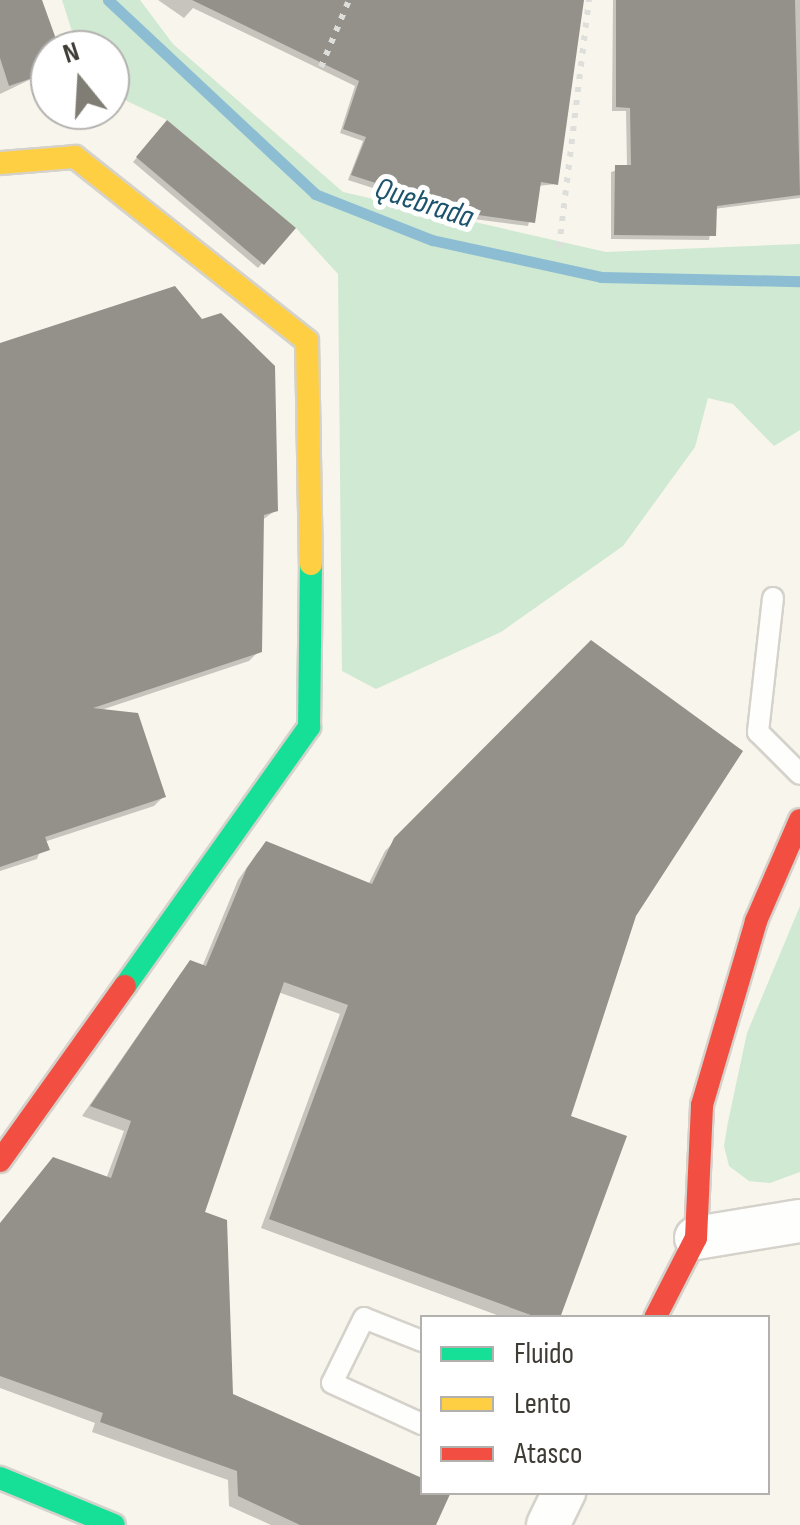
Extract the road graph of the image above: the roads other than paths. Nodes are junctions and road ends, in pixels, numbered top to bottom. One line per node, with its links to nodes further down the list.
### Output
1 (0, 163): 5 (street)
2 (773, 598): 3 (lane)
3 (800, 774)
4 (800, 820): 7 (street)
5 (0, 1160)
6 (800, 1221): 7 (street)
7 (696, 1238): 8 (street)
8 (657, 1315)
9 (420, 1340): 10 (lane)
10 (420, 1423)
11 (0, 1478): 13 (street)
12 (563, 1495): 14 (street)
13 (114, 1525)
14 (548, 1525)

